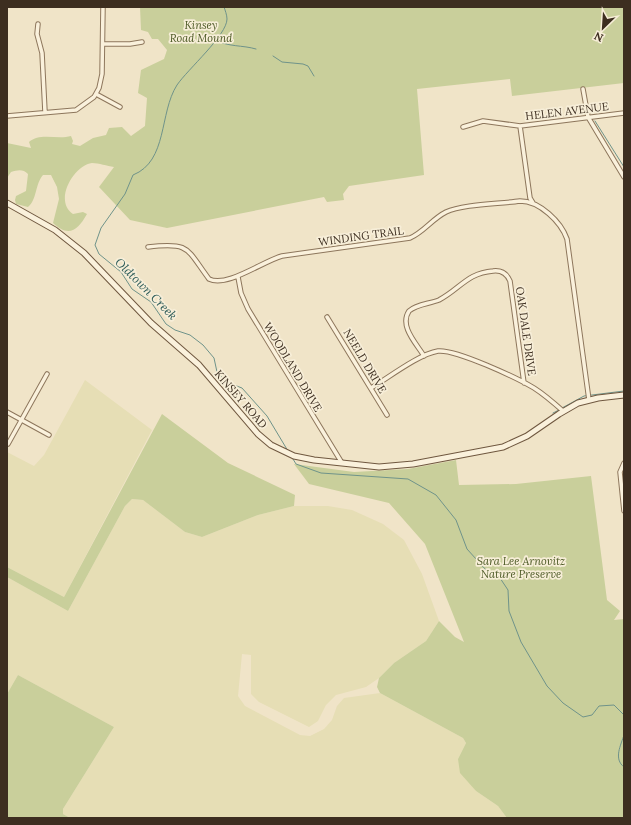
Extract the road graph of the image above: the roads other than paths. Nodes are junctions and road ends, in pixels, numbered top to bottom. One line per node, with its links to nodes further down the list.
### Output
1 (103, 7): 4 (street)
2 (38, 24): 8 (street)
3 (142, 42): 4 (street)
4 (103, 44): 6 (street)
5 (583, 89): 11 (street)
6 (96, 94): 7 (street); 8 (street)
7 (120, 108)
8 (45, 112): 10 (street)
9 (624, 113): 11 (street, HELEN AVENUE)
10 (7, 116)
11 (588, 117): 12 (street, HELEN AVENUE); 14 (street)
12 (520, 126): 13 (street); 16 (street, HELEN AVENUE)
13 (463, 127)
14 (624, 177)
15 (7, 204): 32 (street, KINSEY ROAD)
16 (534, 204): 18 (street, WINDING TRAIL); 25 (street)
17 (148, 247): 18 (street)
18 (238, 277): 32 (street, WOODLAND DRIVE)
19 (327, 317): 23 (street, NEELD DRIVE)
20 (424, 356): 22 (street); 22 (street, OAK DALE DRIVE); 23 (street)
21 (46, 374): 29 (street)
22 (524, 383): 26 (street)
23 (371, 388): 28 (street, NEELD DRIVE)
24 (624, 395): 25 (street, KINSEY ROAD)
25 (589, 400): 26 (street, KINSEY ROAD)
26 (563, 411): 32 (street, KINSEY ROAD)
27 (7, 412): 29 (street)
28 (387, 415)
29 (22, 420): 30 (street); 31 (street)
30 (49, 435)
31 (8, 444)
32 (342, 463)
33 (623, 464): 34 (street)
34 (624, 510)

